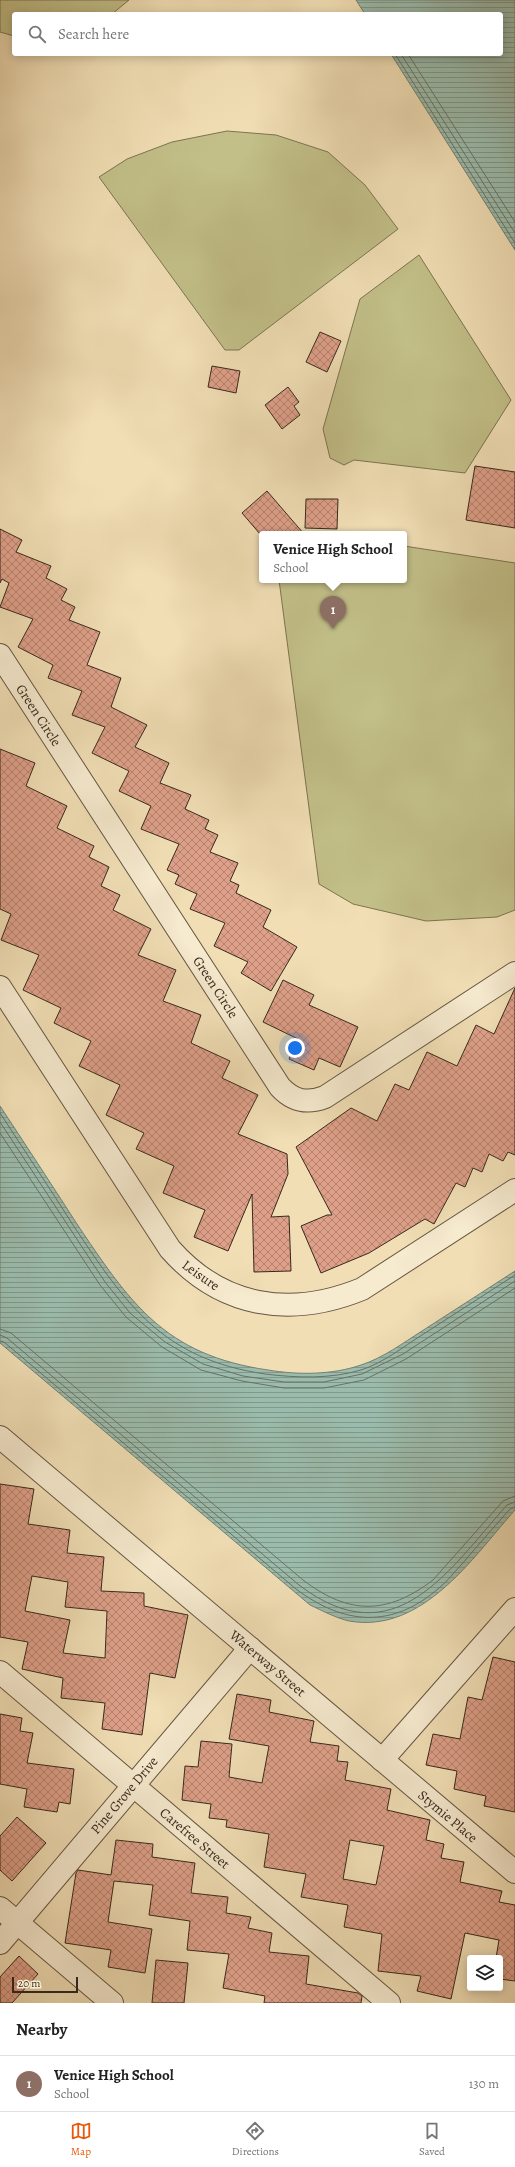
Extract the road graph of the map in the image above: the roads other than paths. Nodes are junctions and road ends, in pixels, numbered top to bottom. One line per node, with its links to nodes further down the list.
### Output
1 (0, 655): 2 (street, Green Circle)
2 (515, 973)
3 (0, 987): 4 (street, Leisure)
4 (515, 1190)
5 (0, 1437): 7 (street, Waterway Street)
6 (515, 1609): 9 (street)
7 (250, 1648): 9 (street, Waterway Street); 10 (street, Pine Grove Drive)
8 (0, 1672): 10 (street, Carefree Street)
9 (382, 1760): 11 (street, Stymie Place)
10 (133, 1785): 13 (street, Pine Grove Drive); 16 (street, Carefree Street)
11 (515, 1872)
12 (0, 1908): 13 (street)
13 (17, 1922): 14 (street, Pine Grove Drive); 15 (street)
14 (0, 1943)
15 (112, 2003)
16 (389, 2003)

